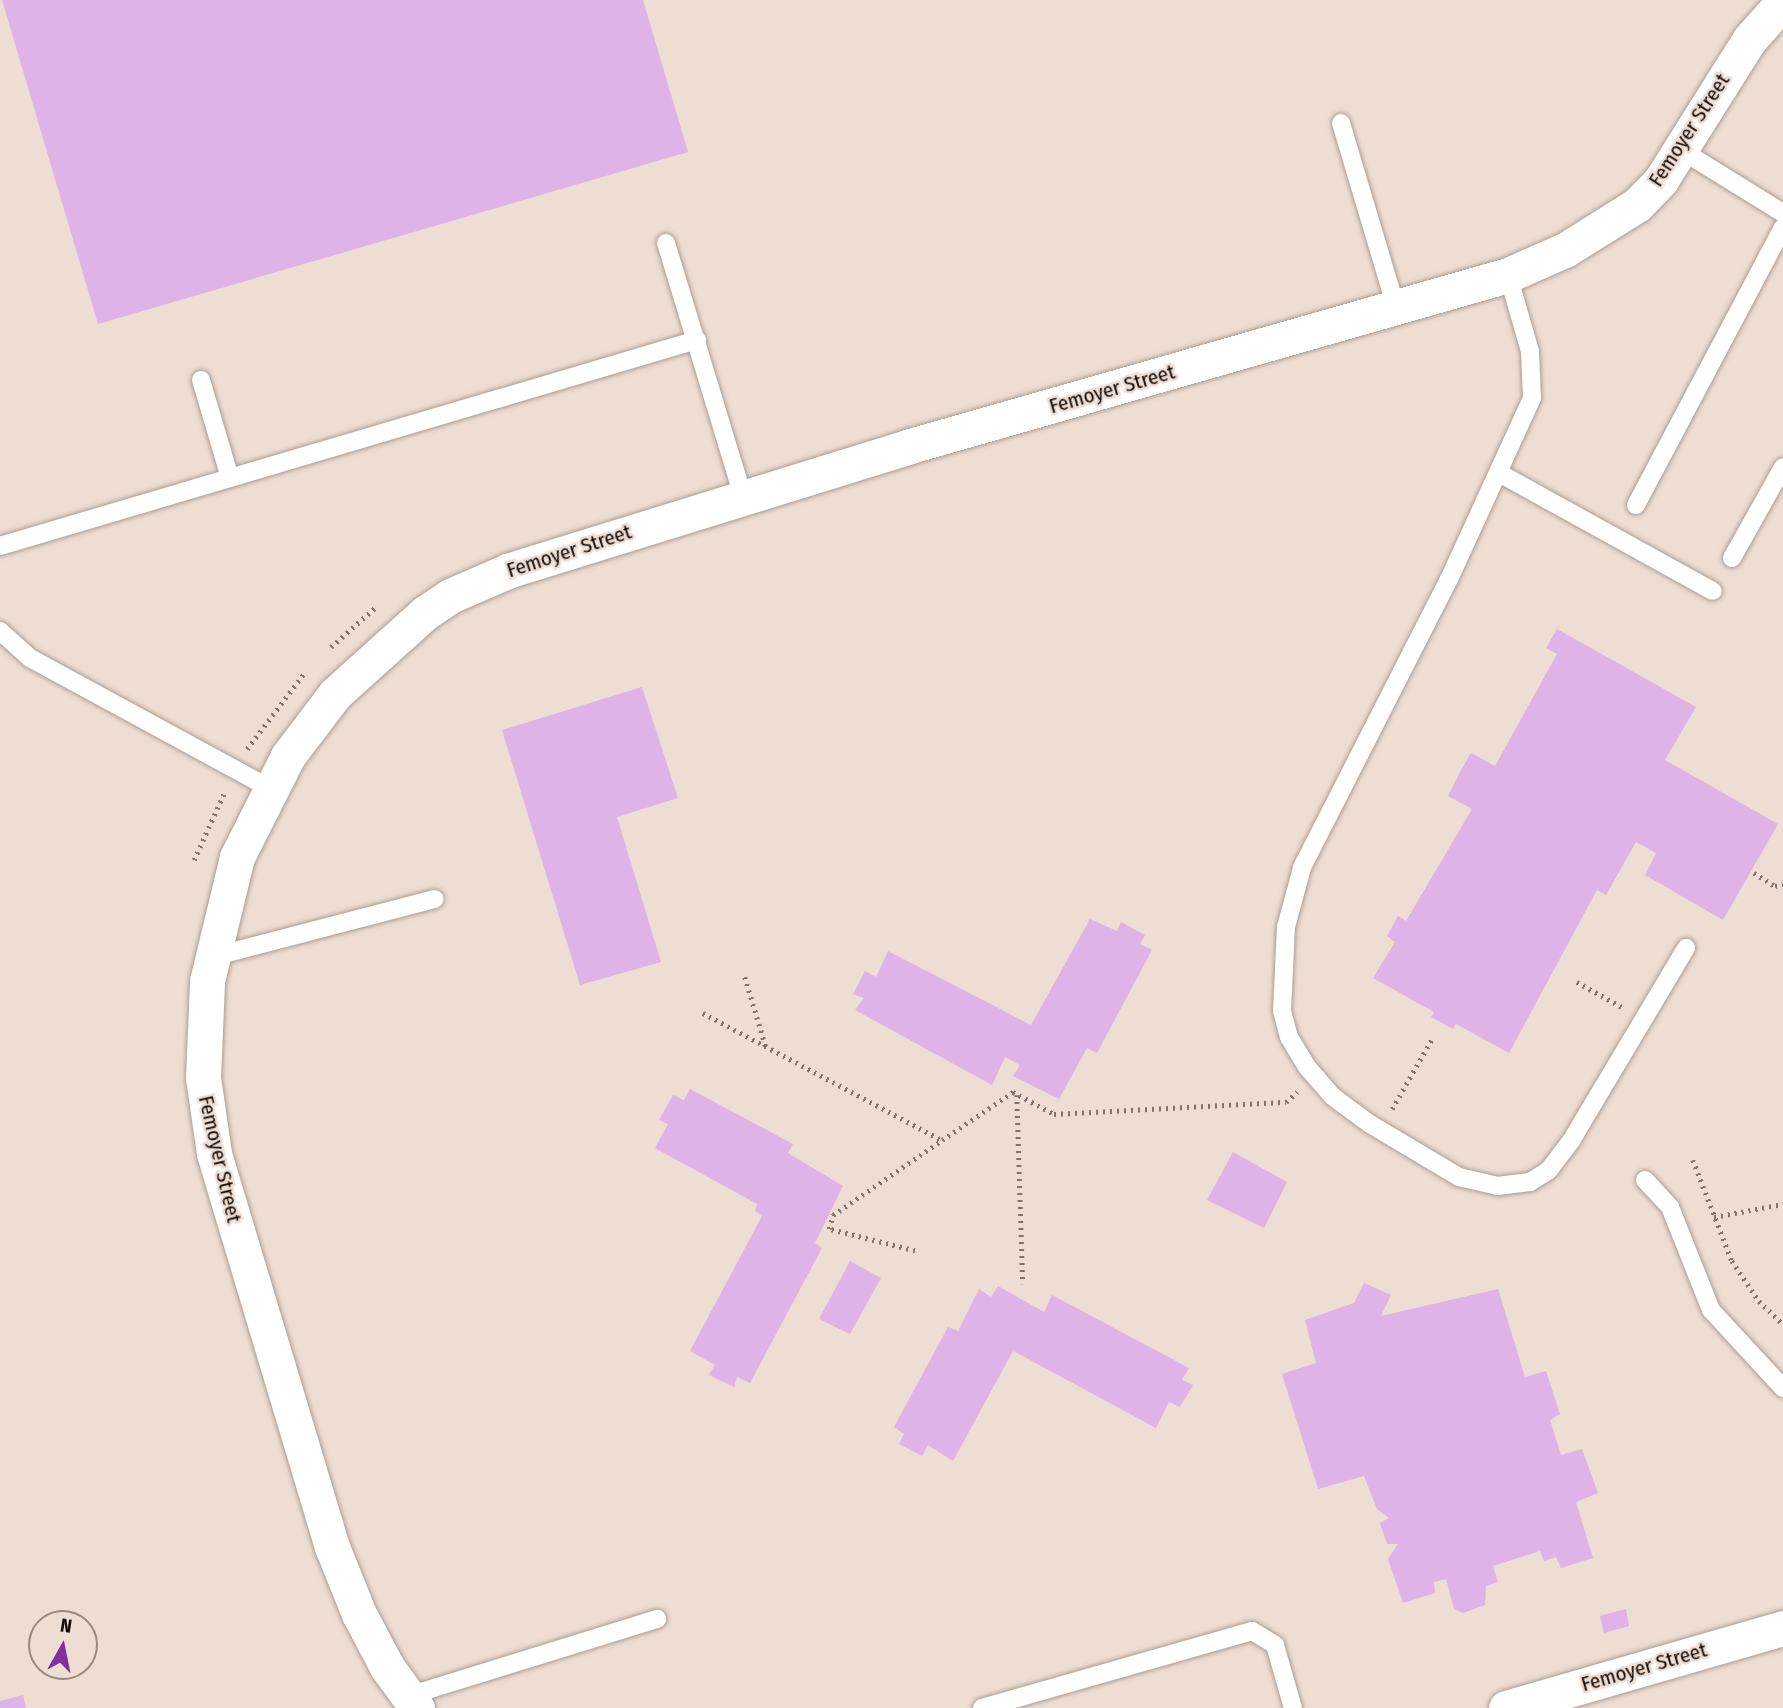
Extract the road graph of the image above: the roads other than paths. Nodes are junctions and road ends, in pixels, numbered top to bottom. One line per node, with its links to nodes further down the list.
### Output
1 (1771, 4): 3 (street, Femoyer Street)
2 (1341, 123): 8 (lane)
3 (1681, 150): 4 (lane); 7 (street, Femoyer Street)
4 (1783, 213)
5 (1783, 228): 15 (lane)
6 (666, 243): 9 (lane)
7 (1508, 275): 8 (street, Femoyer Street); 12 (lane)
8 (1396, 307): 14 (street, Femoyer Street)
9 (697, 340): 13 (lane); 14 (lane)
10 (201, 380): 13 (lane)
11 (1783, 467): 17 (lane)
12 (1499, 473): 18 (lane); 22 (lane)
13 (230, 478): 16 (lane)
14 (743, 496): 20 (street, Femoyer Street)
15 (1636, 505)
16 (0, 546)
17 (1732, 558)
18 (1713, 591)
19 (0, 631): 20 (lane)
20 (269, 788): 23 (street, Femoyer Street)
21 (435, 899): 23 (lane)
22 (1686, 948)
23 (212, 957): 28 (street, Femoyer Street)
24 (1645, 1180): 25 (lane)
25 (1783, 1388)
26 (657, 1619): 28 (lane)
27 (1783, 1628): 31 (street, Femoyer Street)
28 (412, 1702)
29 (982, 1708): 30 (lane)
30 (1293, 1708)
31 (1506, 1708)

